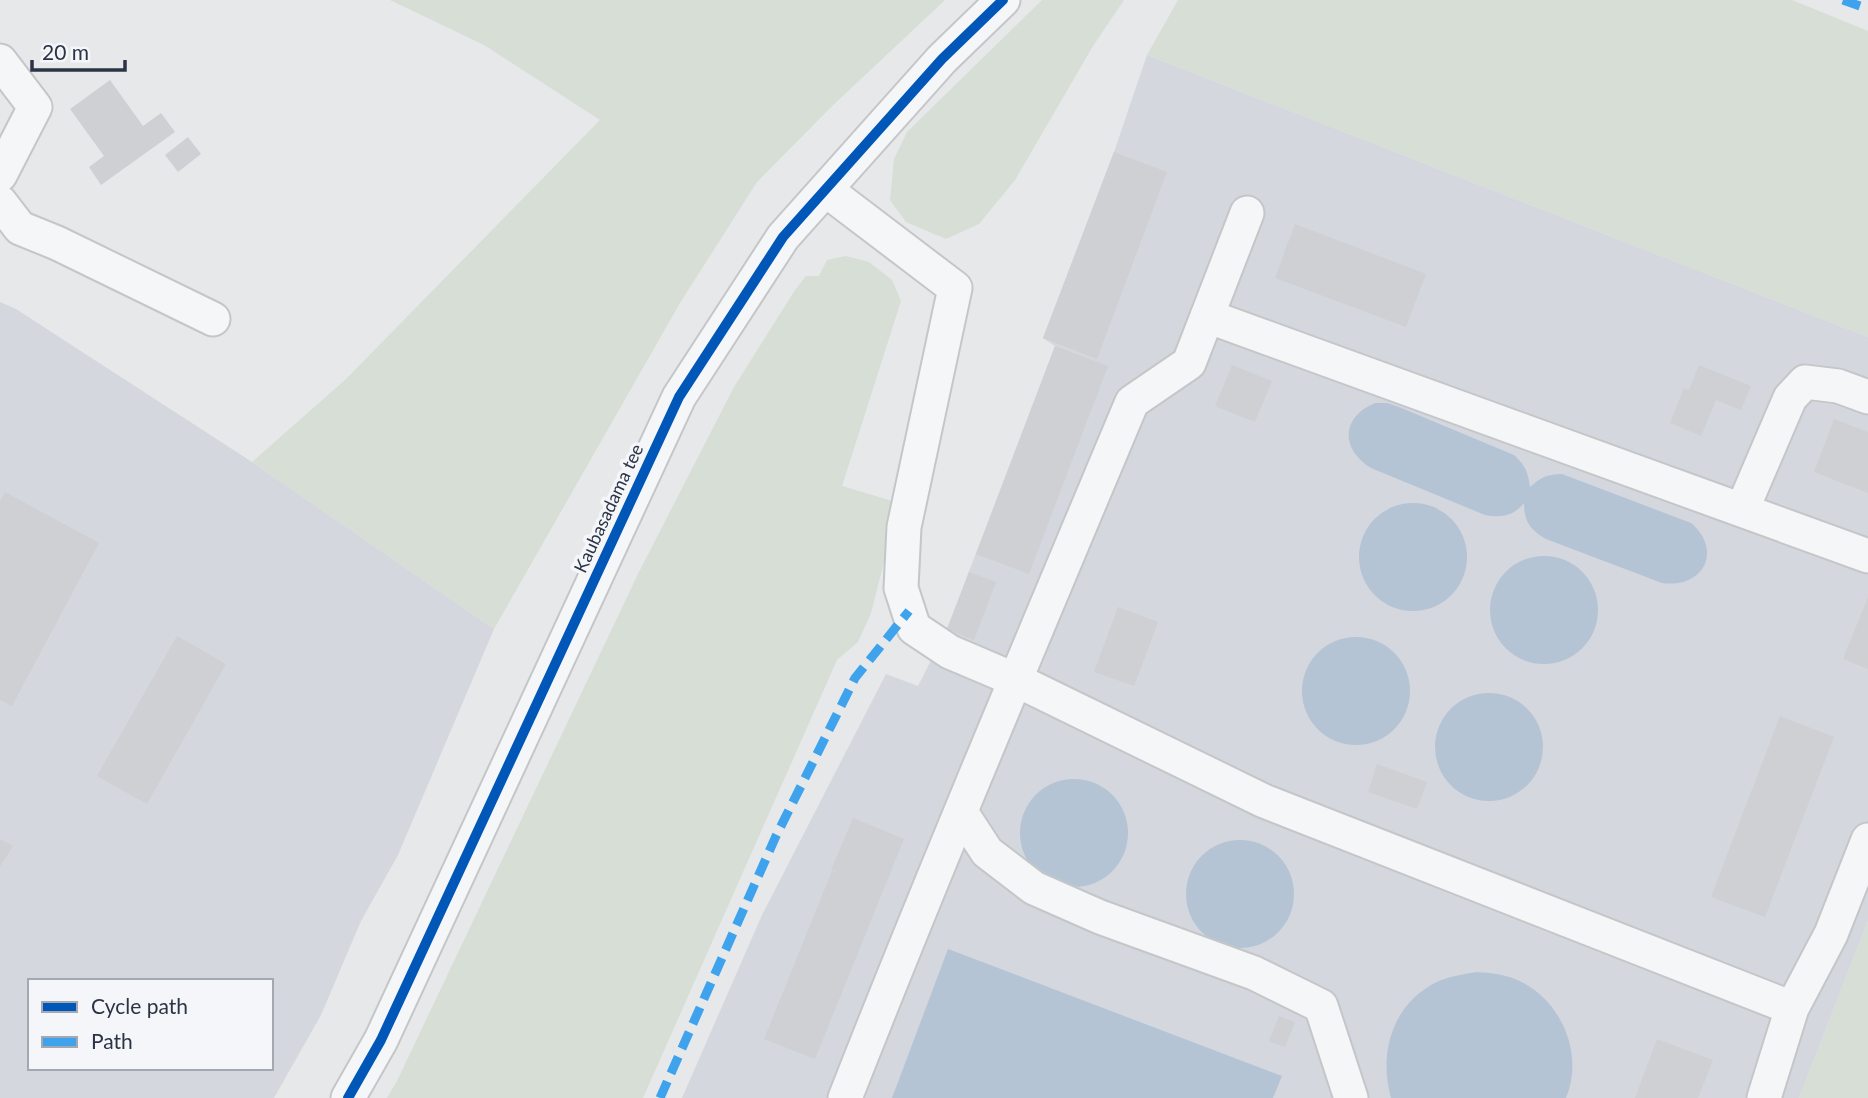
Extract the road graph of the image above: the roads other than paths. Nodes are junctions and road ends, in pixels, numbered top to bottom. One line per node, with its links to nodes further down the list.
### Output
1 (1003, 0): 4 (street, Kaubasadama tee)
2 (0, 61): 3 (street)
3 (0, 175)
4 (826, 190): 12 (street); 16 (street, Kaubasadama tee)
5 (0, 202): 8 (street)
6 (1247, 213): 7 (street)
7 (1207, 316): 10 (street); 12 (street)
8 (214, 319)
9 (1868, 397): 10 (street)
10 (1742, 510): 11 (street)
11 (1868, 556)
12 (1016, 680): 13 (street); 15 (street)
13 (961, 812): 17 (street); 18 (street)
14 (1868, 840): 15 (street)
15 (1792, 1008): 19 (street)
16 (348, 1098)
17 (845, 1098)
18 (1351, 1098)
19 (1764, 1098)

